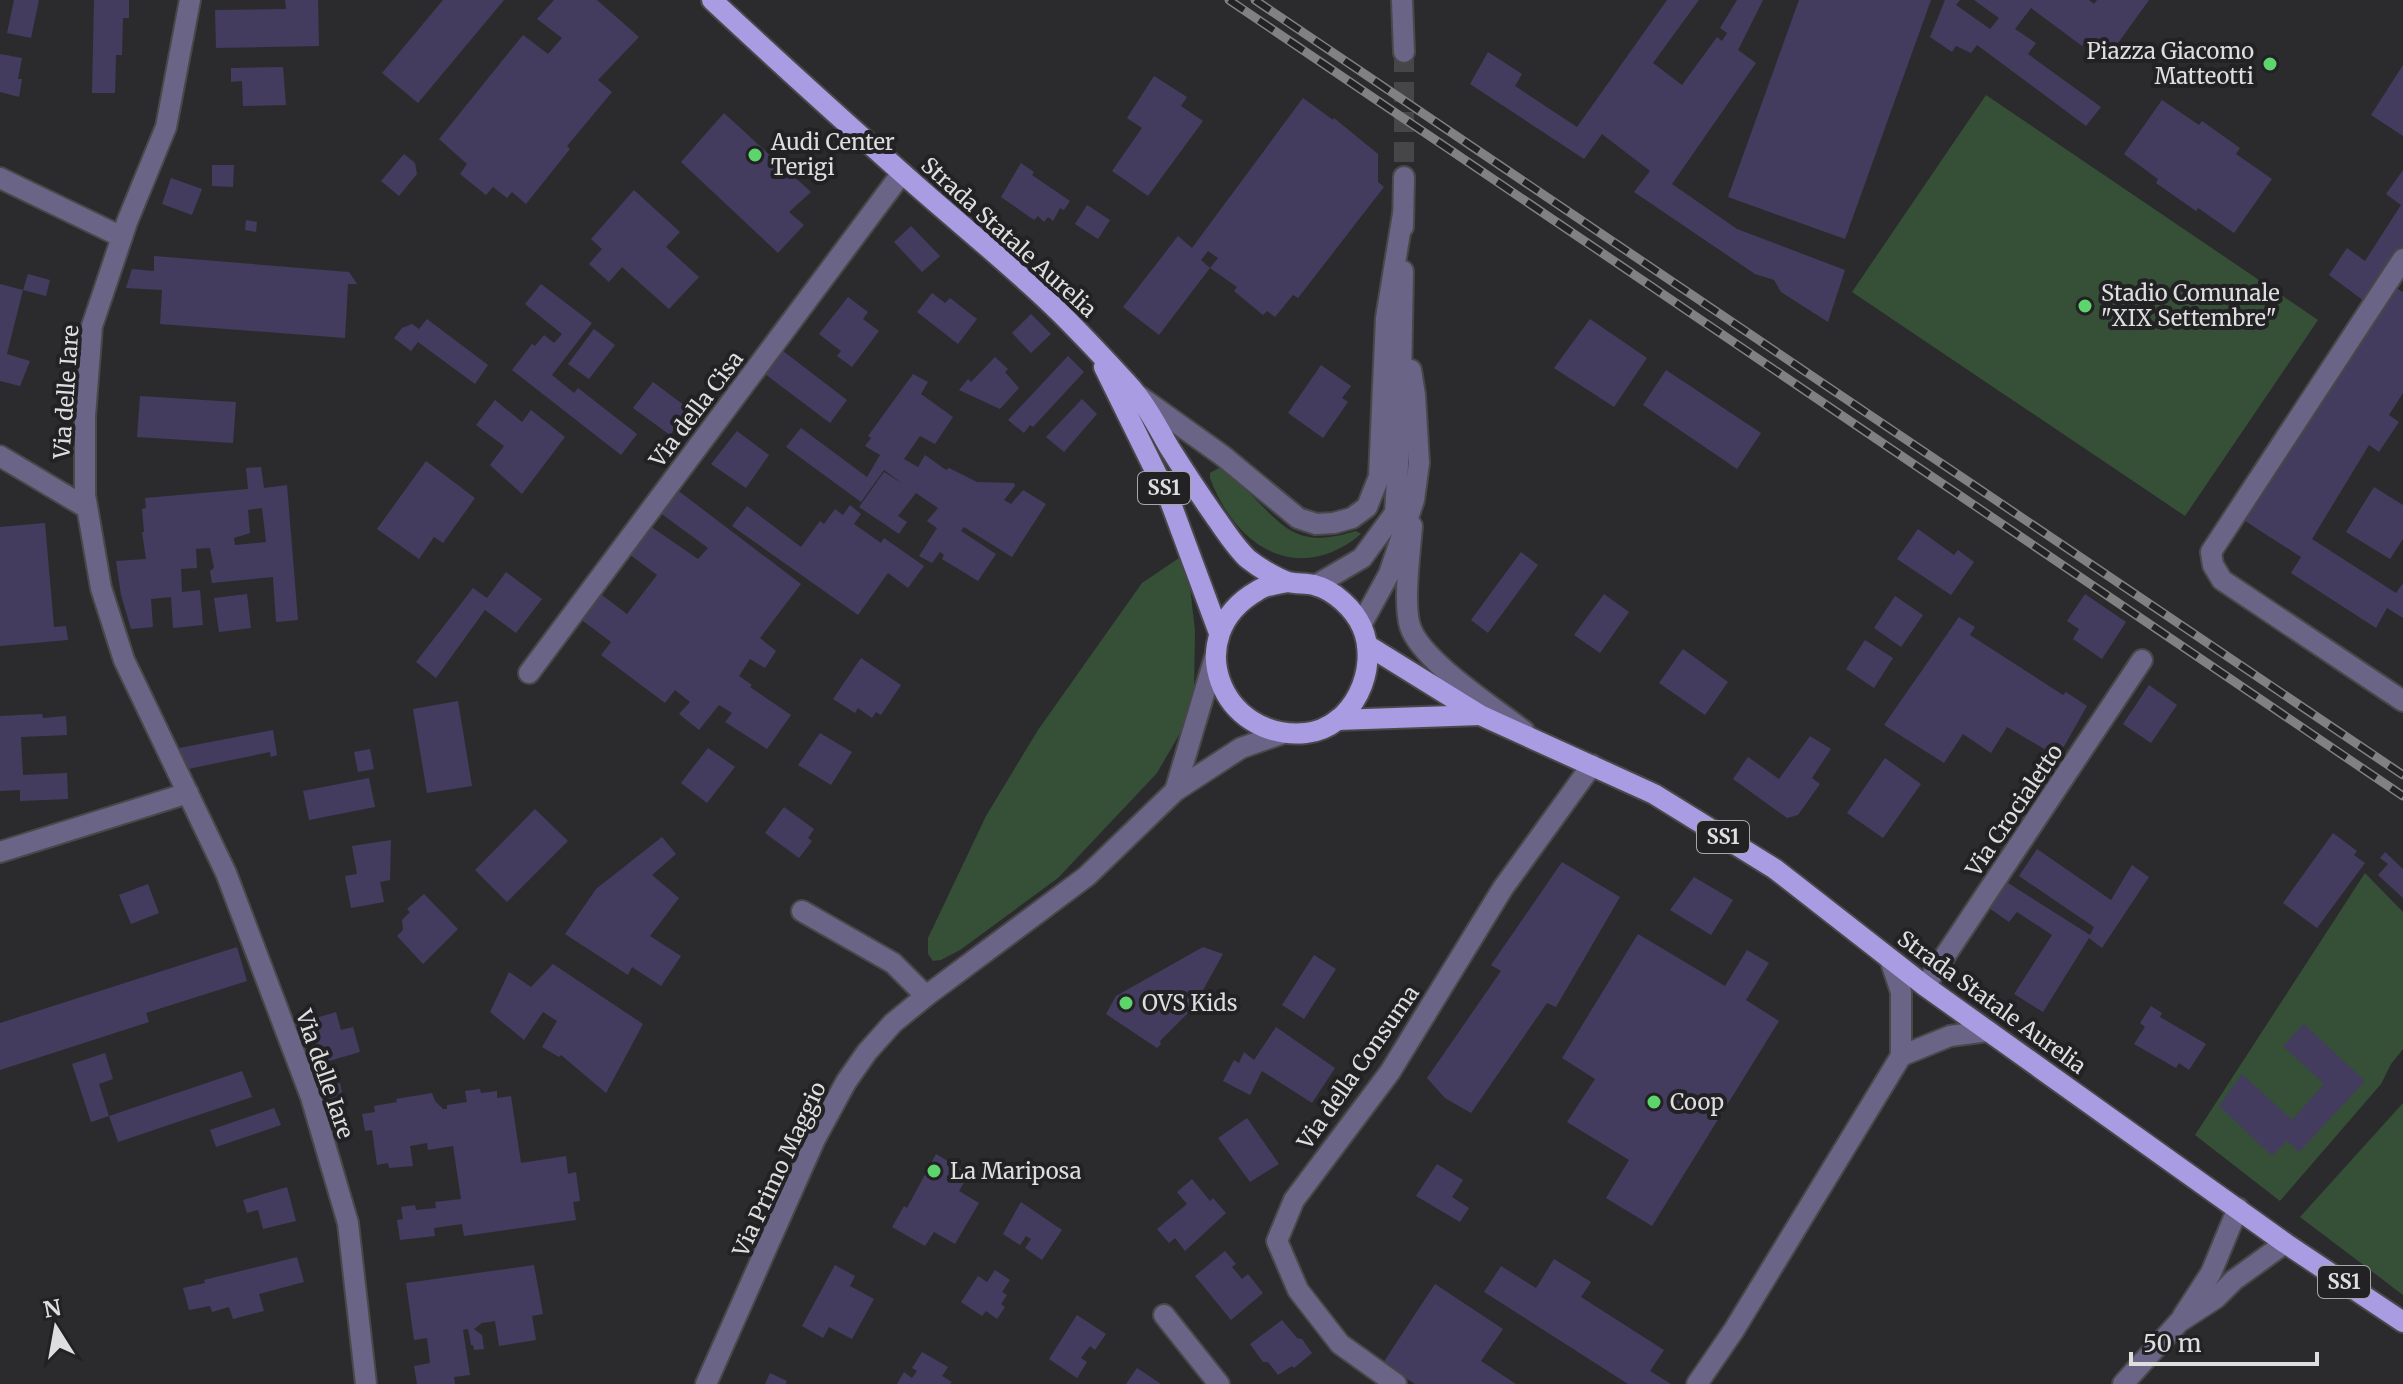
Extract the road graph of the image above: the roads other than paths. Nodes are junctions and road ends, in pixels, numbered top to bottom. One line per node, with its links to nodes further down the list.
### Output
1 (190, 0): 9 (street, Via delle Iare)
2 (712, 0): 5 (main road, Strada Statale Aurelia / SS1)
3 (1402, 0): 4 (street)
4 (1404, 52)
5 (902, 173): 12 (main road, Strada Statale Aurelia / SS1); 23 (street, Via della Cisa)
6 (1404, 177): 8 (street)
7 (0, 178): 9 (street)
8 (1403, 214): 11 (street); 13 (street)
9 (122, 237): 16 (street, Via delle Iare)
10 (2403, 259): 24 (street)
11 (1404, 331): 15 (street); 18 (street)
12 (1096, 349): 13 (main road, Strada Statale Aurelia); 19 (main road, Strada Statale Aurelia / SS1)
13 (1138, 394): 17 (main road, Strada Statale Aurelia)
14 (0, 456): 16 (street, Via delle Iare)
15 (1414, 500): 20 (street); 28 (street, Strada Statale Aurelia)
16 (87, 508): 31 (street, Via delle Iare)
17 (1288, 582): 18 (main road); 19 (main road)
18 (1316, 585): 20 (main road)
19 (1219, 633): 21 (main road)
20 (1364, 635): 25 (main road, Strada Statale Aurelia / SS1); 26 (main road)
21 (1215, 657): 27 (main road); 30 (street, Via Primo Maggio)
22 (2142, 660): 35 (street, Via Crocialetto)
23 (529, 673)
24 (2403, 701)
25 (1480, 715): 26 (main road, Strada Statale Aurelia); 28 (main road, Strada Statale Aurelia / SS1)
26 (1337, 720): 27 (main road)
27 (1281, 734): 30 (street, Via Primo Maggio)
28 (1539, 743): 29 (main road, Strada Statale Aurelia / SS1)
29 (1592, 765): 34 (main road, Strada Statale Aurelia / SS1); 47 (street, Via della Consuma)
30 (1175, 791): 36 (street, Via Primo Maggio)
31 (188, 793): 32 (street); 44 (street, Via delle Iare)
32 (0, 852)
33 (802, 911): 36 (street)
34 (1890, 959): 35 (main road, Strada Statale Aurelia / SS1); 38 (street)
35 (1925, 986): 37 (main road, Strada Statale Aurelia / SS1)
36 (926, 996): 45 (street, Via Primo Maggio)
37 (1988, 1031): 38 (street); 39 (main road, Strada Statale Aurelia / SS1)
38 (1901, 1056): 48 (street)
39 (2238, 1208): 40 (main road, Strada Statale Aurelia / SS1); 42 (street)
40 (2285, 1243): 42 (street); 43 (main road, Strada Statale Aurelia / SS1)
41 (1164, 1315): 46 (street)
42 (2179, 1322): 49 (street)
43 (2403, 1322)
44 (366, 1384)
45 (706, 1384)
46 (1219, 1384)
47 (1396, 1384)
48 (1697, 1384)
49 (2123, 1384)

